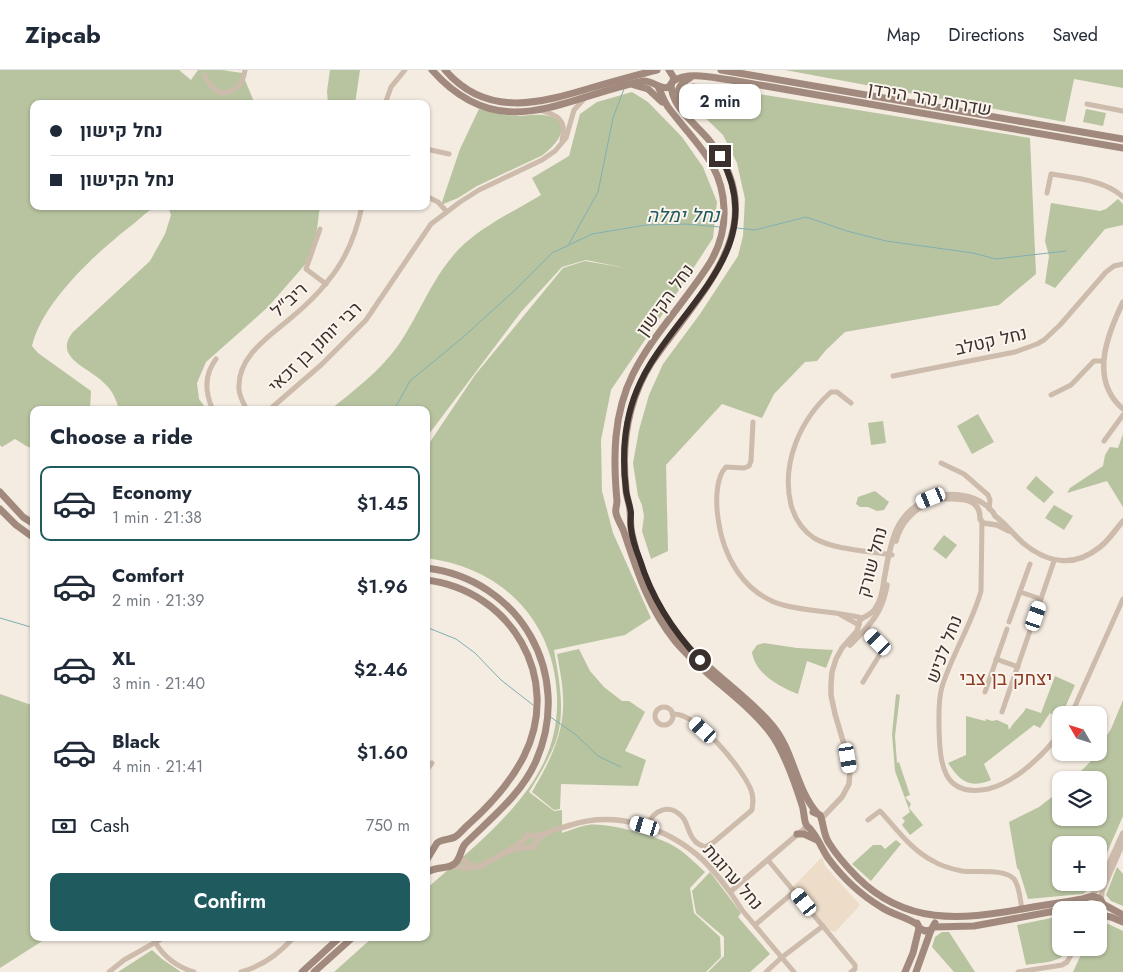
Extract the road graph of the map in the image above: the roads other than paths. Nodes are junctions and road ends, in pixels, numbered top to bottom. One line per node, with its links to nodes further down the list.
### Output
1 (245, 70): 8 (street)
2 (405, 70): 14 (street)
3 (432, 70): 16 (main road)
4 (445, 70): 5 (main road)
5 (658, 70): 11 (main road)
6 (669, 70): 10 (main road, נחל הקישון)
7 (721, 70): 20 (main road, שדרות נהר הירדן)
8 (204, 75)
9 (696, 76): 10 (main road, שדרות נהר הירדן); 18 (main road); 21 (main road, שדרות נהר הירדן)
10 (672, 83): 11 (main road, שדרות נהר הירדן); 18 (main road, נחל הקישון)
11 (656, 85): 12 (main road); 19 (main road)
12 (626, 86): 13 (main road); 19 (main road)
13 (585, 99): 16 (main road); 23 (street, רבי יוחנן בן זכאי)
14 (386, 100)
15 (1087, 104): 17 (street)
16 (540, 110): 23 (street)
17 (1123, 110)
18 (685, 113): 51 (main road, נחל הקישון)
19 (679, 120): 48 (main road, נחל הקישון)
20 (1123, 139)
21 (1123, 148)
22 (430, 150): 24 (street)
23 (555, 151): 29 (street, רבי יוחנן בן זכאי)
24 (449, 154)
25 (1047, 193): 26 (street)
26 (1123, 197)
27 (430, 198): 29 (street)
28 (361, 210): 32 (street, ריב"ל)
29 (447, 212): 41 (street, רבי יוחנן בן זכאי)
30 (320, 229): 32 (street)
31 (1123, 262): 36 (street, נחל קטלב)
32 (326, 284): 40 (street, ריב"ל)
33 (1123, 302): 35 (street)
34 (216, 359): 39 (street)
35 (1103, 361): 37 (street); 42 (street)
36 (893, 376)
37 (1050, 395)
38 (851, 403): 62 (street)
39 (212, 406)
40 (245, 406)
41 (273, 406)
42 (1123, 409)
43 (1123, 415): 45 (street)
44 (753, 422): 70 (street)
45 (1104, 441)
46 (941, 463): 50 (street)
47 (0, 492): 55 (main road)
48 (617, 508): 51 (main road); 53 (main road)
49 (0, 509): 60 (main road)
50 (989, 509): 52 (street); 54 (street); 62 (street, נחל שורק)
51 (630, 511): 53 (main road); 89 (main road, נחל הקישון)
52 (981, 513): 57 (street); 62 (street, נחל שורק)
53 (617, 516): 90 (main road)
54 (995, 516): 58 (street); 59 (street)
55 (30, 521)
56 (1123, 521): 63 (street)
57 (982, 522): 58 (street); 61 (street, נחל לכיש)
58 (990, 524): 59 (street); 61 (street, נחל לכיש)
59 (1013, 533): 63 (street)
60 (30, 535)
61 (981, 539): 84 (street, נחל לכיש)
62 (890, 555): 71 (street, נחל שורק); 74 (street, נחל שורק)
63 (1054, 561): 68 (street)
64 (1030, 564): 67 (street)
65 (430, 569): 102 (main road)
66 (430, 580): 97 (main road)
67 (1020, 592): 68 (street); 72 (street)
68 (1042, 599): 78 (street)
69 (1123, 599): 81 (street)
70 (831, 612): 71 (street); 73 (street)
71 (863, 618): 73 (street); 74 (street)
72 (1010, 622)
73 (859, 625): 74 (street); 76 (street)
74 (868, 628): 76 (street, נחל שורק); 79 (street)
75 (1007, 629): 77 (street)
76 (836, 659): 89 (street)
77 (996, 659): 78 (street); 80 (street)
78 (1018, 667): 82 (street)
79 (863, 682)
80 (985, 692)
81 (1074, 706)
82 (1002, 712)
83 (672, 714): 92 (street)
84 (1052, 742)
85 (432, 763): 86 (street)
86 (430, 766)
87 (886, 806): 88 (street)
88 (880, 811): 91 (street); 116 (street)
89 (819, 816): 90 (main road); 93 (main road); 118 (main road, נחל הקישון)
90 (805, 817): 93 (main road)
91 (868, 820)
92 (648, 827): 96 (street, נחל ערוגות); 109 (street, נחל ערוגות)
93 (808, 827): 95 (street); 98 (main road)
94 (1123, 833): 111 (street)
95 (797, 834): 98 (main road); 104 (street)
96 (535, 838): 100 (street); 100 (street)
97 (446, 840): 101 (main road); 102 (main road)
98 (817, 840): 124 (main road)
99 (1123, 843): 114 (street)
100 (525, 844): 107 (street)
101 (433, 852): 103 (main road); 105 (main road)
102 (460, 854): 106 (main road); 107 (street)
103 (430, 856)
104 (768, 860): 109 (street); 110 (street)
105 (441, 866): 106 (main road); 108 (main road)
106 (450, 866): 107 (street)
107 (481, 866)
108 (430, 871)
109 (730, 892): 122 (street, נחל ערוגות)
110 (795, 892): 122 (street); 123 (street)
111 (1088, 898): 112 (main road); 113 (main road); 116 (main road, נחל הקישון)
112 (1085, 901)
113 (1101, 901)
114 (1102, 901)
115 (1107, 905): 119 (main road)
116 (1022, 909): 118 (main road, נחל הקישון)
117 (1052, 911): 125 (main road)
118 (928, 914): 124 (main road); 125 (main road)
119 (1123, 915)
120 (1107, 916): 121 (main road)
121 (1123, 922)
122 (755, 926): 131 (street, נחל ערוגות)
123 (823, 926): 131 (street); 139 (street)
124 (918, 927): 125 (main road); 140 (main road)
125 (932, 929): 141 (main road)
126 (290, 941): 134 (street)
127 (336, 941): 135 (main road)
128 (349, 941): 136 (main road)
129 (155, 942): 132 (street); 133 (street)
130 (1070, 956): 142 (street)
131 (782, 958): 137 (street); 138 (street, נחל ערוגות)
132 (108, 972)
133 (194, 972)
134 (241, 972)
135 (302, 972)
136 (314, 972)
137 (766, 972)
138 (794, 972)
139 (851, 972)
140 (905, 972)
141 (916, 972)
142 (1018, 972)

